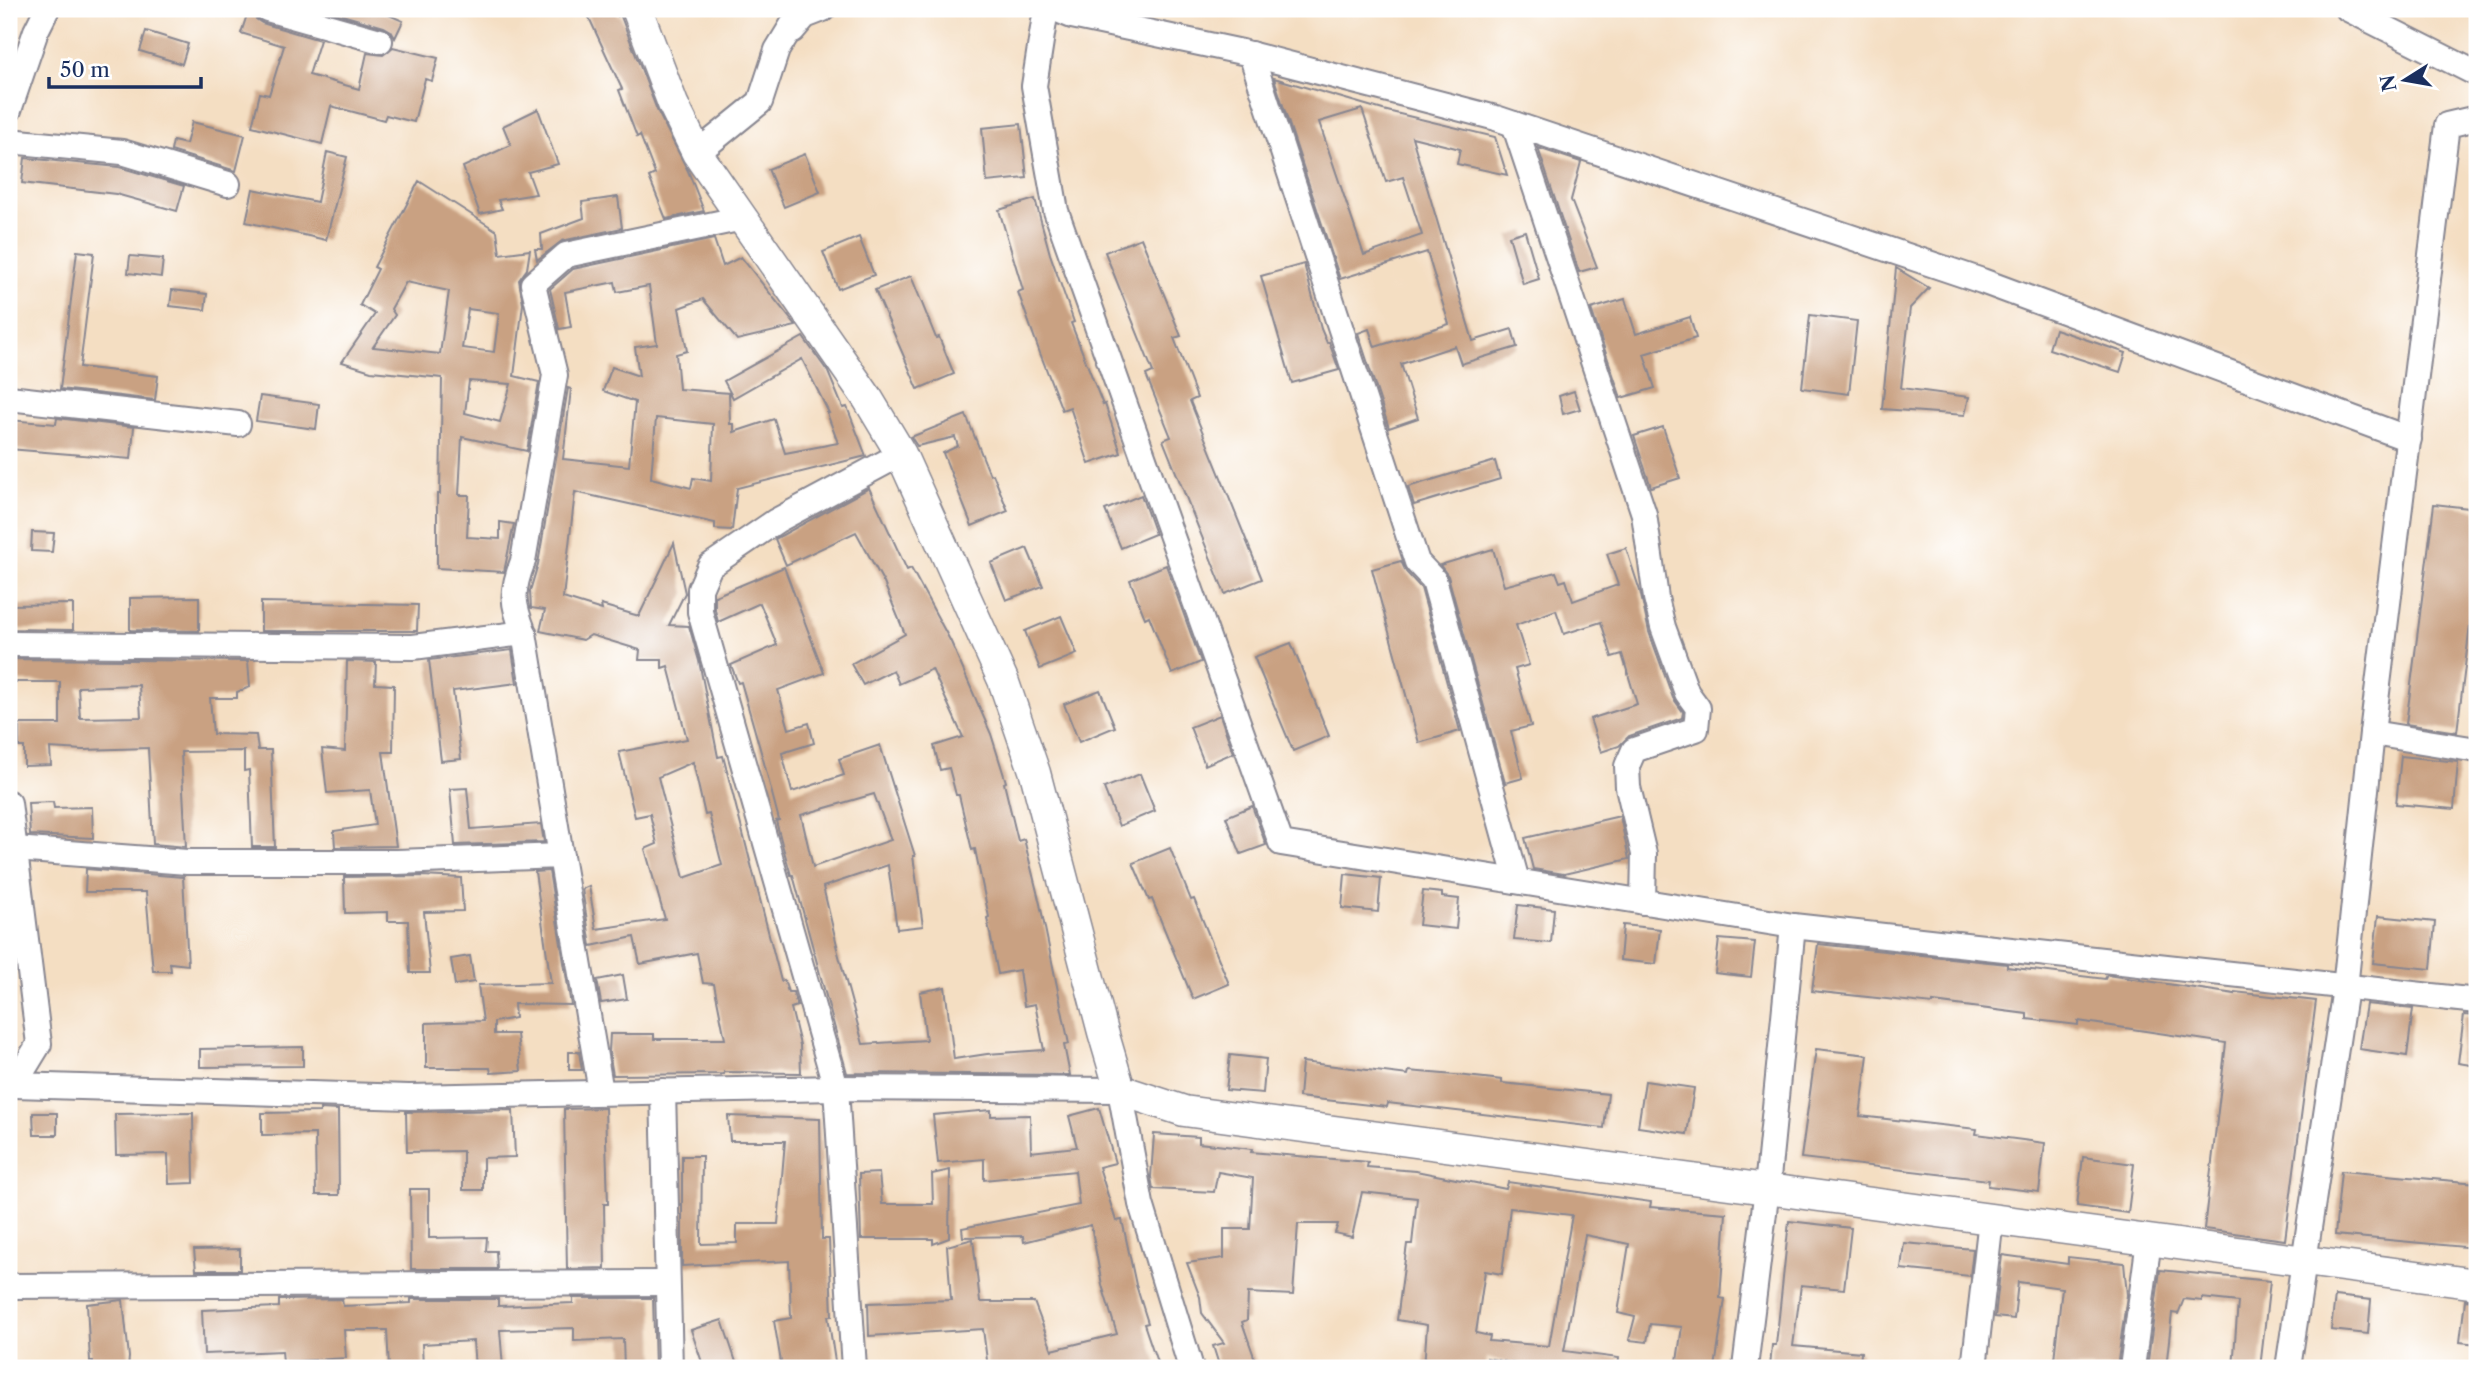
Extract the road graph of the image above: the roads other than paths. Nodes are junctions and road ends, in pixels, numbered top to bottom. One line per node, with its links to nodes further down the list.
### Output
1 (47, 9): 13 (street)
2 (267, 9): 9 (street)
3 (637, 9): 17 (main road)
4 (802, 9): 10 (street)
5 (823, 9): 10 (street)
6 (1046, 9): 31 (street)
7 (1055, 9): 11 (street)
8 (2348, 9): 12 (street)
9 (380, 41)
10 (777, 50): 17 (street)
11 (1251, 54): 15 (street); 31 (street)
12 (2477, 74)
13 (9, 110)
14 (2477, 117): 22 (street)
15 (1514, 124): 22 (street); 32 (street)
16 (9, 141): 18 (street)
17 (698, 152): 19 (main road)
18 (228, 184)
19 (743, 218): 23 (main road); 24 (street)
20 (9, 398): 21 (street)
21 (238, 424)
22 (2409, 439): 26 (street)
23 (901, 454): 37 (street); 38 (main road)
24 (524, 633): 25 (street); 30 (street)
25 (9, 645)
26 (2372, 733): 27 (street); 34 (street)
27 (2477, 750)
28 (9, 803): 29 (street)
29 (15, 849): 30 (street); 36 (street)
30 (561, 856): 40 (street)
31 (1517, 881): 32 (street)
32 (1643, 902): 33 (street)
33 (1793, 926): 34 (street); 41 (street)
34 (2345, 988): 35 (street); 44 (street)
35 (2477, 1001)
36 (11, 1084): 40 (street)
37 (836, 1088): 38 (street); 39 (street); 49 (street)
38 (1120, 1090): 41 (main road); 50 (street)
39 (663, 1091): 40 (street); 45 (street)
40 (601, 1092)
41 (1767, 1188): 42 (main road); 51 (street)
42 (1991, 1219): 43 (main road); 52 (street)
43 (2149, 1240): 44 (main road); 53 (street)
44 (2303, 1261): 46 (main road); 54 (street)
45 (666, 1283): 47 (street); 48 (street)
46 (2477, 1284)
47 (9, 1286)
48 (670, 1368)
49 (854, 1368)
50 (1191, 1368)
51 (1745, 1368)
52 (1974, 1368)
53 (2132, 1368)
54 (2288, 1368)

